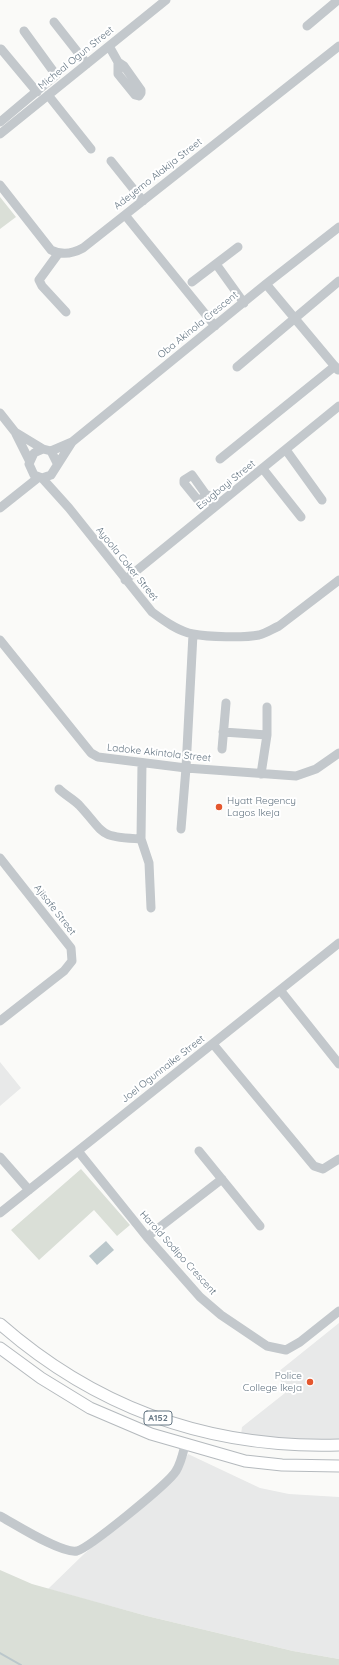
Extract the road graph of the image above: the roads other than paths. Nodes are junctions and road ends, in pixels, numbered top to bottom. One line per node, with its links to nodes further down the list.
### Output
1 (166, 0): 6 (street, Micheal Ogun Street)
2 (338, 0): 4 (street)
3 (54, 22): 10 (street)
4 (307, 26)
5 (24, 31): 11 (street)
6 (109, 46): 9 (street); 10 (street, Micheal Ogun Street)
7 (339, 46): 19 (street, Adeyemo Alakija Street)
8 (1, 49): 11 (street)
9 (118, 62)
10 (87, 64): 12 (street, Micheal Ogun Street)
11 (37, 92): 13 (street)
12 (48, 95): 13 (street, Micheal Ogun Street); 16 (street)
13 (20, 112): 14 (street); 15 (street, Micheal Ogun Street)
14 (0, 122)
15 (0, 134)
16 (91, 149)
17 (111, 161): 19 (street)
18 (0, 185): 23 (street)
19 (143, 201): 20 (street, Adeyemo Alakija Street)
20 (125, 215): 23 (street, Adeyemo Alakija Street); 31 (street)
21 (339, 227): 27 (street, Oba Akinola Crescent)
22 (238, 247): 24 (street)
23 (58, 254): 29 (street)
24 (216, 264): 26 (street); 28 (street)
25 (339, 281): 30 (street)
26 (192, 282)
27 (266, 284): 28 (street, Oba Akinola Crescent); 30 (street)
28 (244, 303): 31 (street, Oba Akinola Crescent)
29 (66, 312)
30 (295, 319): 32 (street); 33 (street)
31 (215, 326): 37 (street, Oba Akinola Crescent)
32 (237, 367)
33 (337, 369): 40 (street)
34 (339, 406): 39 (street, Esugbayi Street)
35 (0, 413): 36 (street)
36 (15, 432): 38 (street); 42 (street)
37 (72, 442): 38 (street); 41 (street)
38 (47, 450): 41 (street); 42 (street)
39 (286, 450): 43 (street, Esugbayi Street); 46 (street)
40 (220, 459)
41 (57, 463): 44 (street)
42 (29, 464): 44 (street); 45 (street)
43 (263, 469): 48 (street); 49 (street, Esugbayi Street)
44 (40, 478): 45 (street); 49 (street, Ayoola Coker Street)
45 (23, 491): 47 (street)
46 (322, 500)
47 (0, 508)
48 (301, 517)
49 (125, 580): 51 (street, Ayoola Coker Street)
50 (339, 580): 51 (street, Ayoola Coker Street)
51 (193, 634): 60 (street)
52 (0, 640): 59 (street, Ladoke Akintola Street)
53 (226, 703): 55 (street)
54 (267, 707): 56 (street)
55 (223, 732): 56 (street); 57 (street)
56 (267, 735): 61 (street)
57 (222, 749)
58 (339, 753): 61 (street, Ladoke Akintola Street)
59 (142, 763): 60 (street, Ladoke Akintola Street); 64 (street)
60 (186, 768): 61 (street, Ladoke Akintola Street); 63 (street)
61 (261, 774)
62 (59, 789): 64 (street)
63 (181, 829)
64 (141, 839): 66 (street)
65 (0, 858): 69 (street, Ajisafe Street)
66 (151, 908)
67 (339, 943): 68 (street, Joel Ogunnaike Street)
68 (280, 990): 70 (street, Joel Ogunnaike Street); 71 (street)
69 (0, 1020)
70 (213, 1044): 72 (street, Joel Ogunnaike Street); 75 (street)
71 (339, 1064)
72 (78, 1151): 77 (street, Joel Ogunnaike Street); 80 (street, Harold Sodipo Crescent)
73 (199, 1151): 76 (street)
74 (0, 1157): 77 (street)
75 (339, 1159)
76 (222, 1179): 79 (street); 80 (street)
77 (29, 1190): 78 (street, Joel Ogunnaike Street)
78 (0, 1213)
79 (260, 1226)
80 (147, 1237): 81 (street, Harold Sodipo Crescent)
81 (339, 1311)
82 (0, 1324): 85 (main road, A152)
83 (0, 1348): 84 (main road, A152)
84 (185, 1445): 86 (main road, A152); 87 (street)
85 (339, 1445)
86 (339, 1466)
87 (0, 1516)

